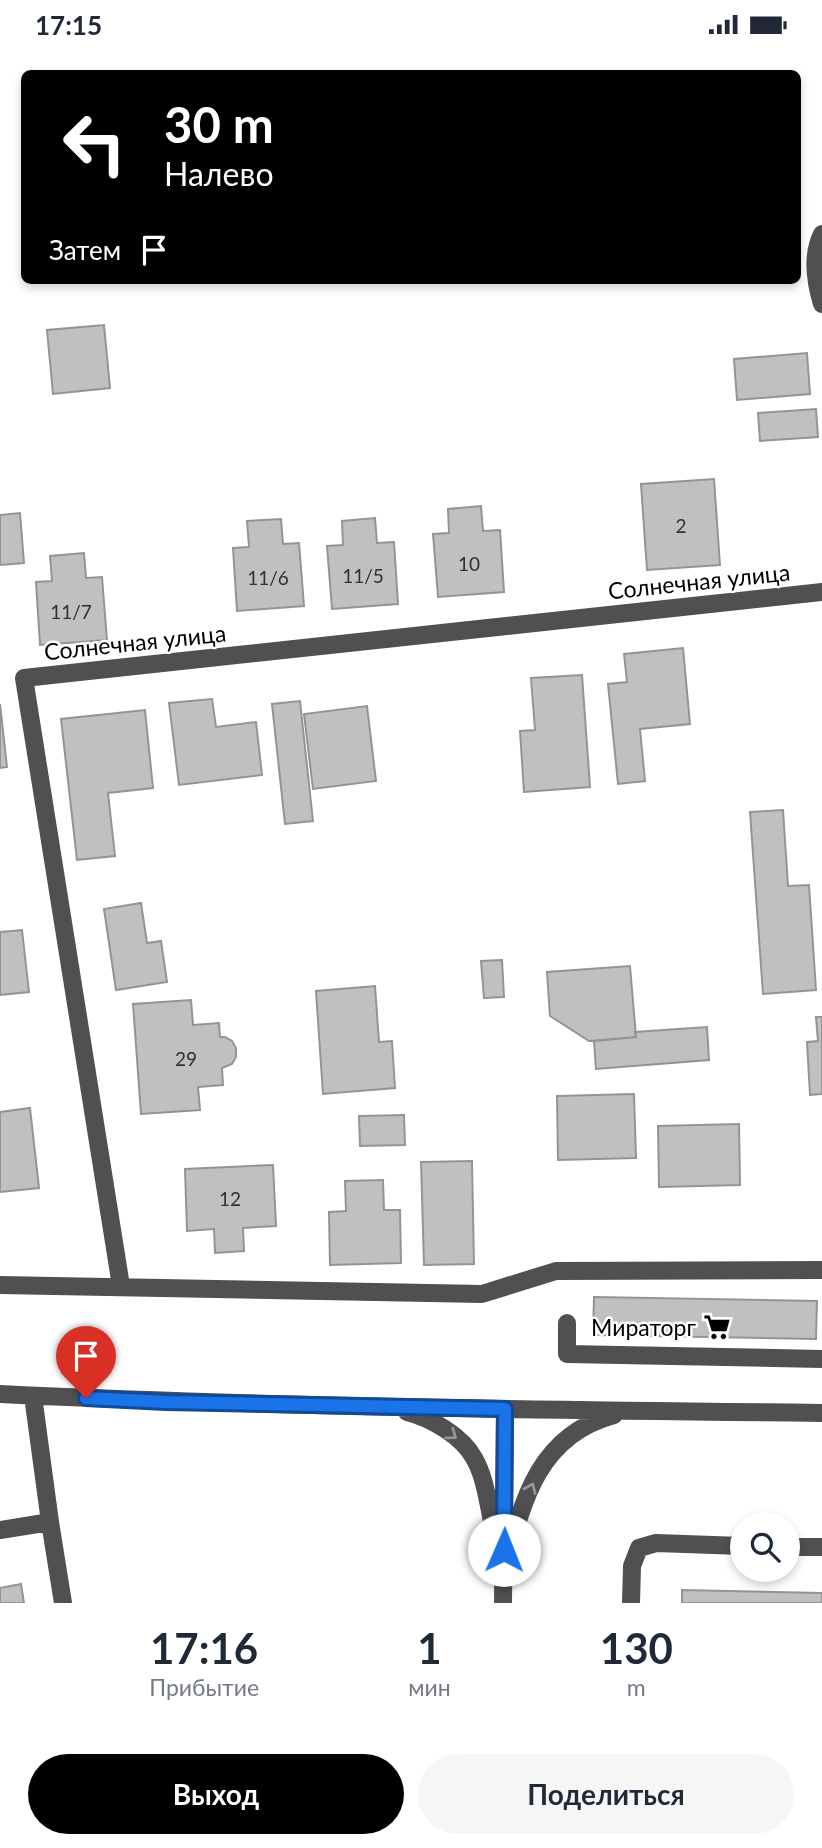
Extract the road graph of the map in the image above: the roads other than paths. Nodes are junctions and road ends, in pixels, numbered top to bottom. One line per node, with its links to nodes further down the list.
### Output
1 (822, 234): 2 (street)
2 (822, 304)
3 (822, 592): 6 (street, Солнечная улица)
4 (822, 1270): 6 (street)
5 (0, 1285): 6 (street)
6 (121, 1286)
7 (567, 1323): 8 (street)
8 (822, 1359)
9 (0, 1394): 10 (street)
10 (33, 1396): 11 (street); 15 (street)
11 (390, 1407): 12 (street); 20 (street, one-way to 20)
12 (505, 1409): 13 (street); 20 (street)
13 (631, 1411): 14 (street); 20 (street, one-way to 13)
14 (822, 1413)
15 (50, 1522): 16 (street); 21 (street)
16 (0, 1530)
17 (730, 1546): 23 (street)
18 (800, 1547): 19 (street)
19 (822, 1547)
20 (503, 1576): 22 (street)
21 (63, 1603)
22 (503, 1603)
23 (631, 1603)

